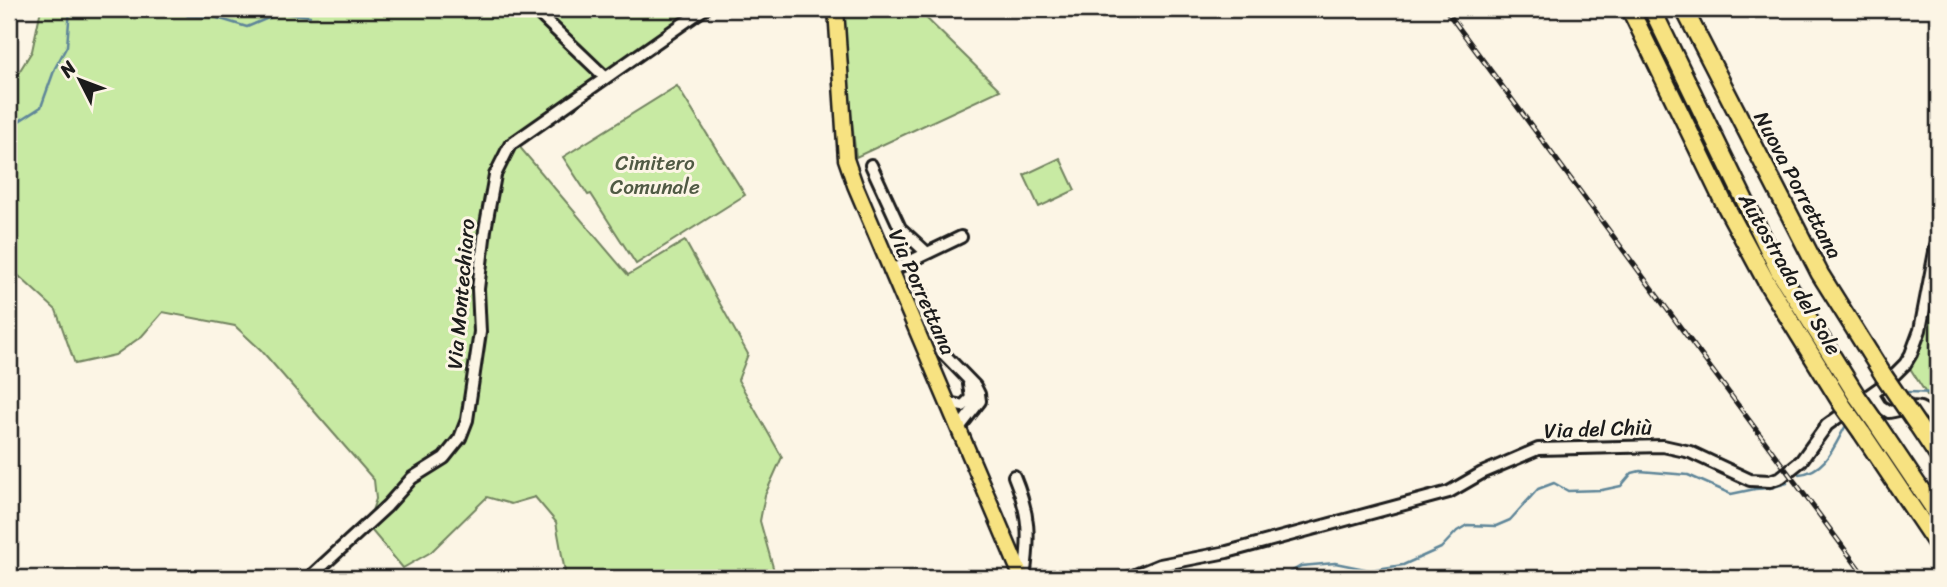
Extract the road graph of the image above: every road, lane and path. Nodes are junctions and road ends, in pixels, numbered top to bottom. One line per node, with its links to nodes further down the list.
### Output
1 (534, 9): 7 (street)
2 (705, 9): 7 (street, Via Montechiaro)
3 (836, 9): 12 (main road, Via Porrettana)
4 (1630, 9): 22 (highway, Autostrada del Sole, bridge)
5 (1652, 9): 15 (highway, Autostrada del Sole)
6 (1684, 9): 19 (highway, Nuova Porrettana, bridge)
7 (604, 77): 23 (street, Via Montechiaro)
8 (871, 165): 11 (street)
9 (1938, 236): 15 (street, Via del Chiù)
10 (961, 237): 11 (street)
11 (927, 253): 12 (street)
12 (890, 271): 16 (main road, Via Porrettana)
13 (922, 293): 14 (street)
14 (965, 375): 16 (street); 18 (street)
15 (1865, 395): 17 (street); 21 (highway, Autostrada del Sole, bridge); 25 (street, Via del Chiù)
16 (955, 407): 18 (main road, Via Porrettana)
17 (1938, 426)
18 (959, 428): 24 (main road, Via Porrettana)
19 (1938, 456)
20 (1014, 476): 24 (street)
21 (1938, 515)
22 (1938, 546)
23 (309, 578)
24 (1023, 578)
25 (1128, 578)

